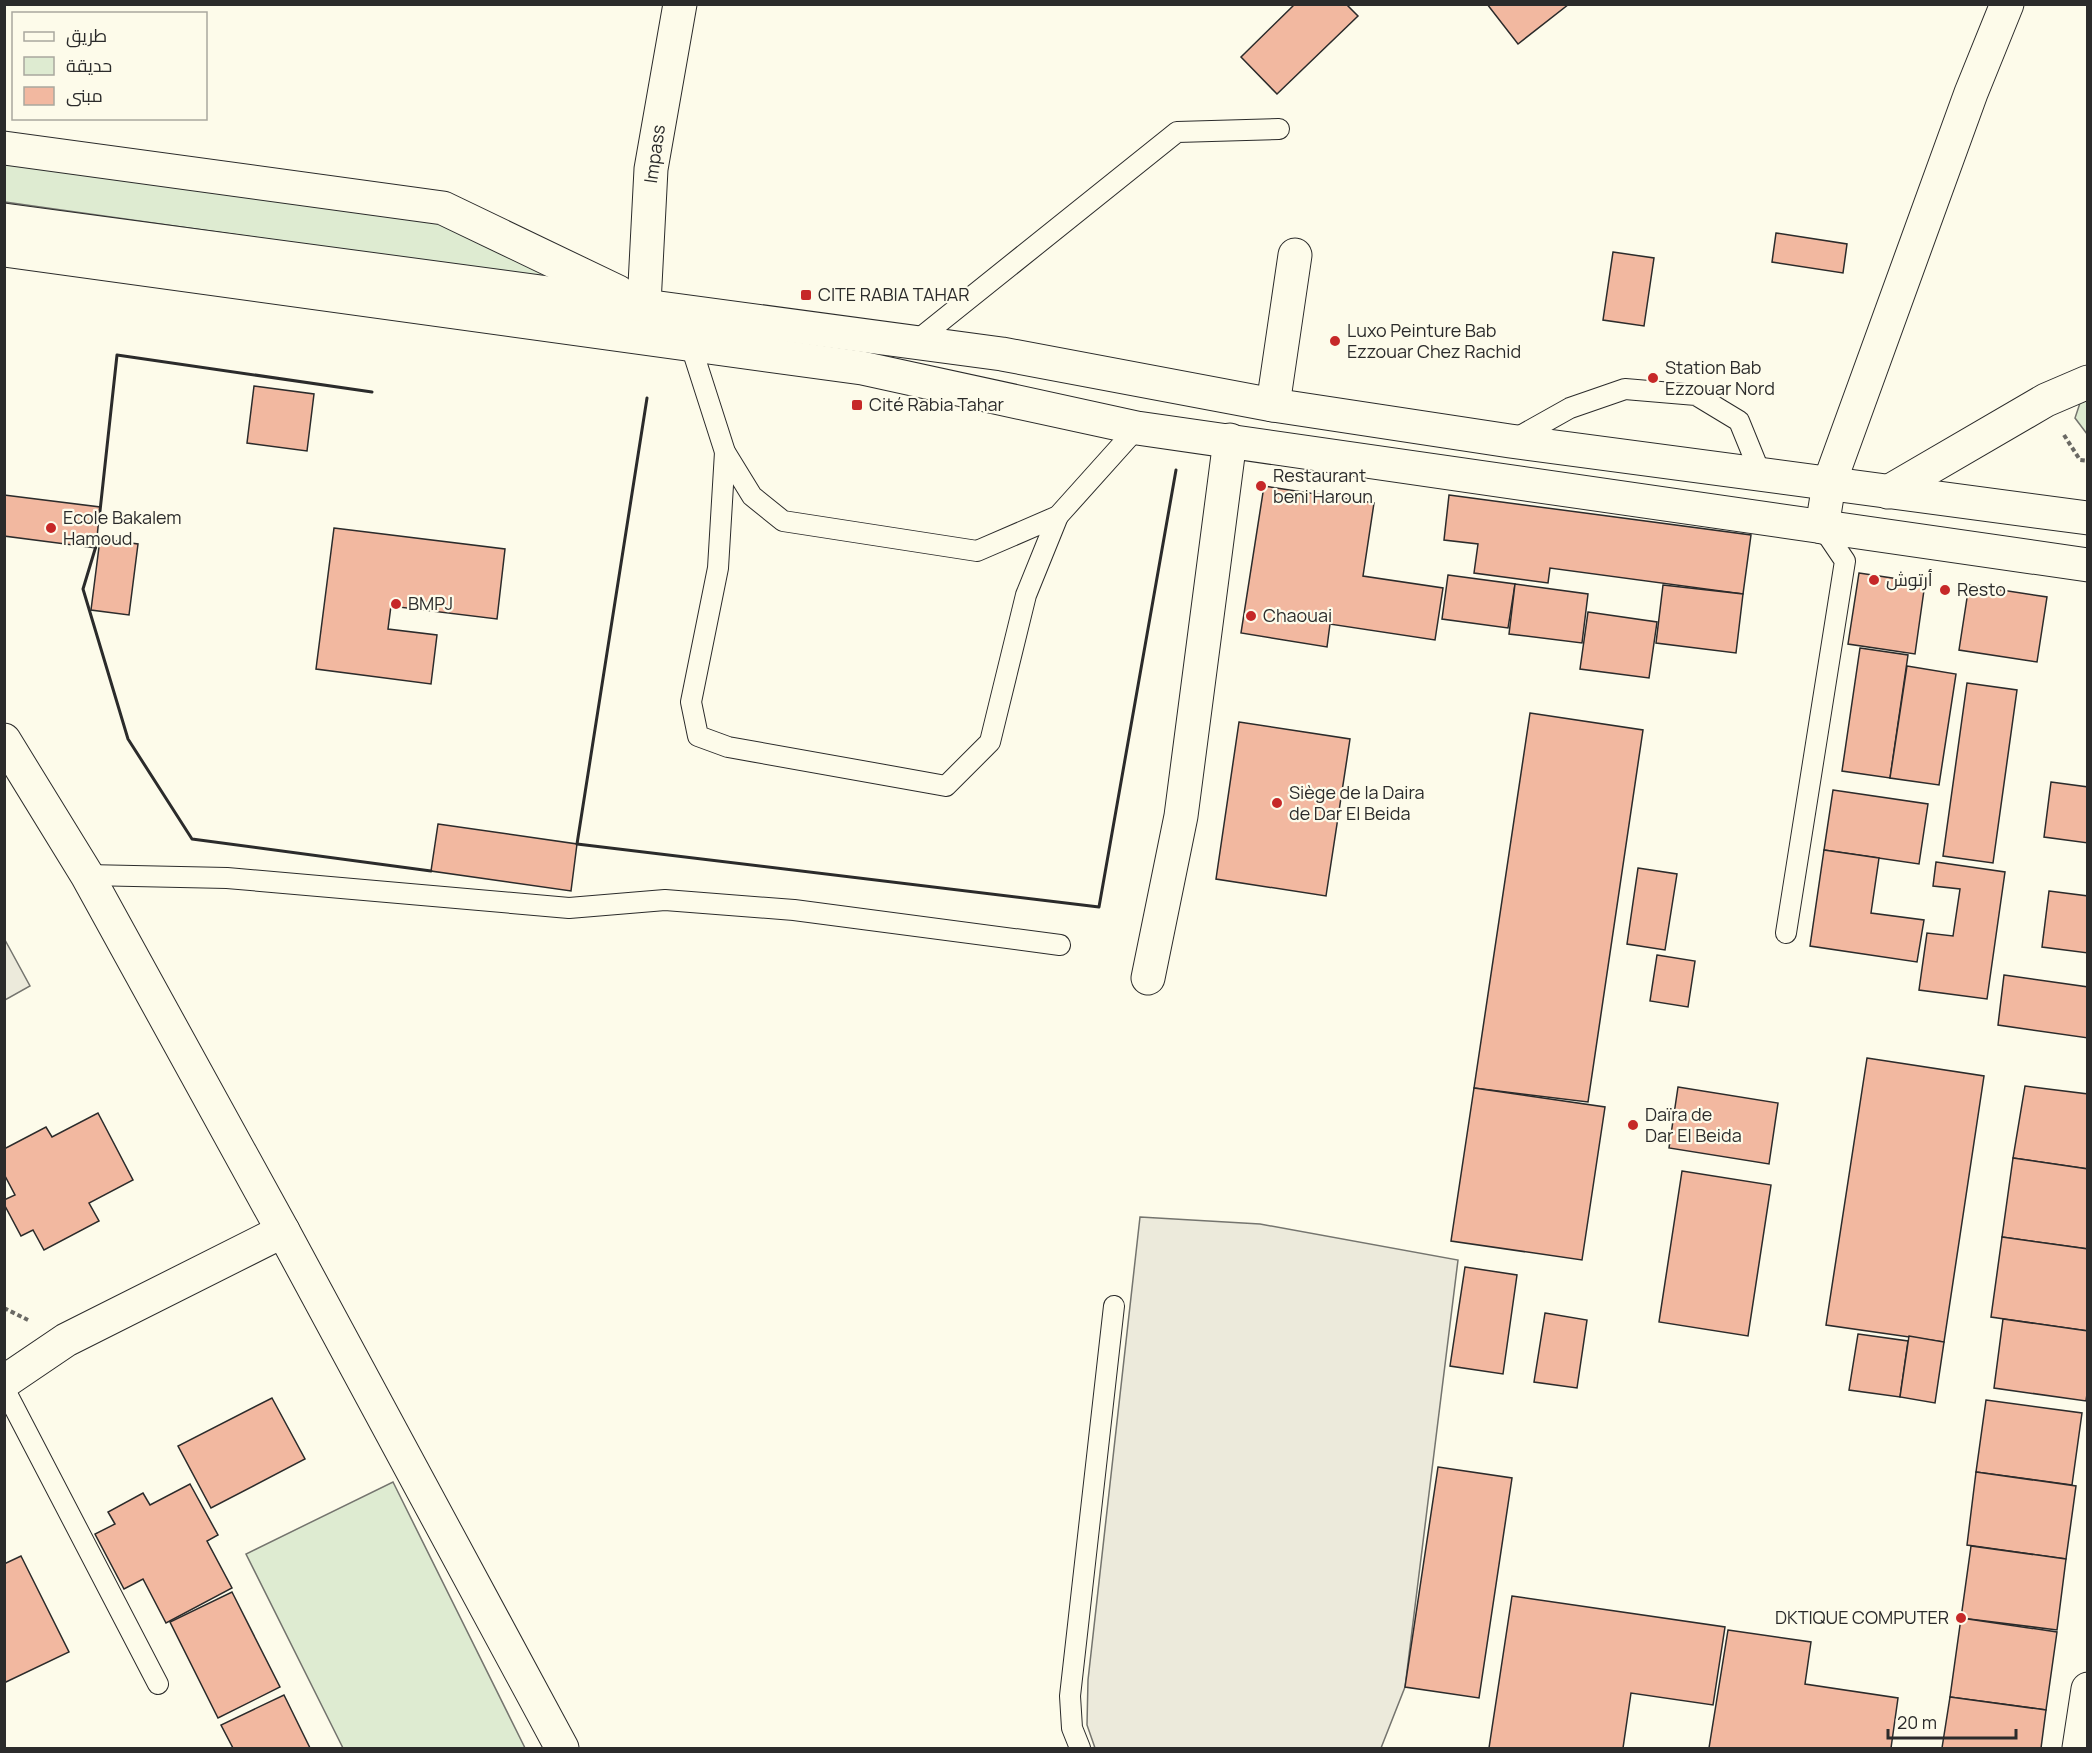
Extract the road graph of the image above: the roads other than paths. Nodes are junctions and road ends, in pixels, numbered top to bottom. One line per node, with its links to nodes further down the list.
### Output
1 (680, 4): 8 (main road, Impass)
2 (2007, 4): 18 (main road)
3 (1279, 129): 9 (lane)
4 (4, 148): 8 (main road)
5 (4, 220): 8 (main road)
6 (4, 250): 10 (main road)
7 (1295, 255): 12 (main road)
8 (644, 304): 9 (main road)
9 (915, 342): 12 (main road)
10 (691, 346): 13 (main road); 16 (lane)
11 (2088, 382): 19 (main road)
12 (1273, 405): 15 (main road)
13 (1137, 428): 14 (main road); 20 (lane)
14 (1230, 440): 22 (main road); 28 (main road)
15 (1510, 441): 17 (main road); 17 (lane)
16 (726, 452): 20 (lane); 20 (lane)
17 (1761, 475): 18 (main road)
18 (1829, 484): 19 (main road); 22 (main road)
19 (1888, 492): 21 (main road)
20 (1058, 516)
21 (2088, 518)
22 (1822, 527): 23 (main road); 26 (lane)
23 (2088, 565)
24 (4, 740): 25 (main road)
25 (87, 875): 27 (lane); 29 (main road)
26 (1786, 933)
27 (1060, 945)
28 (1148, 978)
29 (283, 1231): 31 (main road); 35 (main road)
30 (1114, 1306): 36 (lane)
31 (4, 1382)
32 (4, 1388): 33 (lane)
33 (158, 1684)
34 (2088, 1689): 37 (main road)
35 (562, 1749)
36 (1080, 1749)
37 (2079, 1749)

